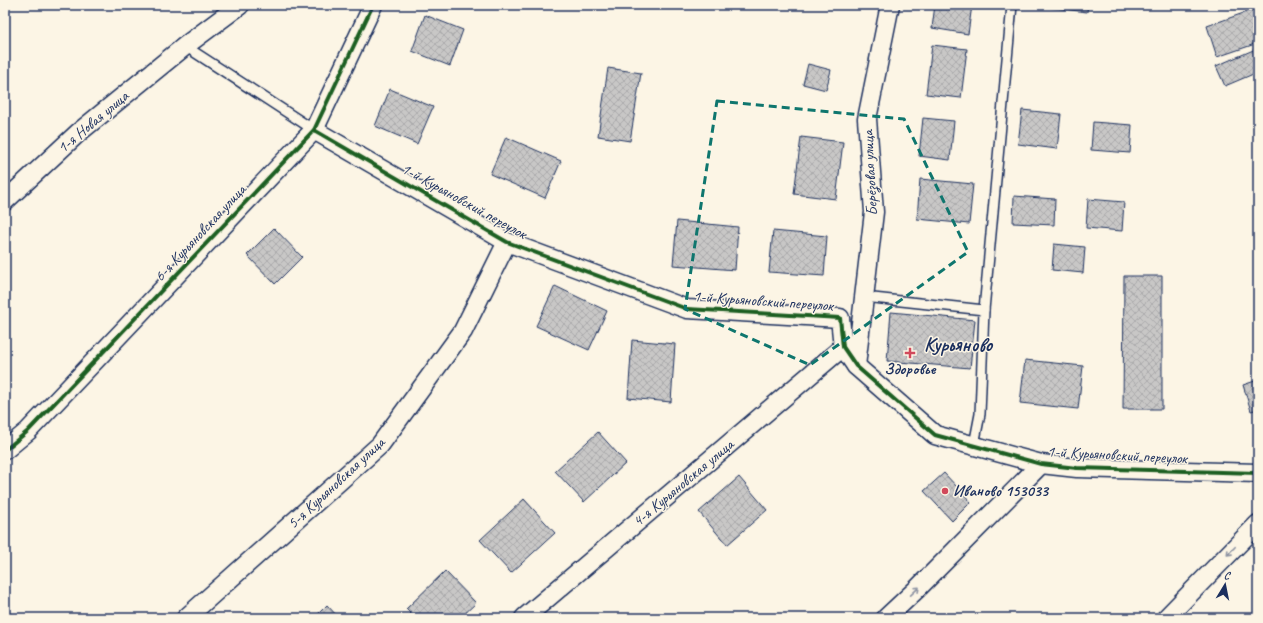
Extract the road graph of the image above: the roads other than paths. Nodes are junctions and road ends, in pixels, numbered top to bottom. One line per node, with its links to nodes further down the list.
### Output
1 (240, 5): 5 (street, 1-я Новая улица)
2 (373, 5): 6 (street, 6-я Курьяновская улица)
3 (890, 5): 9 (street, Берёзовая улица)
4 (1012, 5): 10 (lane)
5 (185, 46): 6 (lane); 7 (street, 1-я Новая улица)
6 (314, 130): 8 (street, 1-й Курьяновский переулок); 14 (street, 6-я Курьяновская улица)
7 (5, 201)
8 (507, 242): 11 (street, 1-й Курьяновский переулок); 18 (street, 5-я Курьяновская улица)
9 (864, 297): 10 (lane); 12 (street, Берёзовая улица)
10 (984, 310): 13 (lane)
11 (843, 347): 12 (street, 1-й Курьяновский переулок); 19 (street, 4-я Курьяновская улица)
12 (856, 366): 13 (street, 1-й Курьяновский переулок)
13 (974, 445): 15 (street, 1-й Курьяновский переулок)
14 (5, 450)
15 (1041, 464): 16 (street, 1-й Курьяновский переулок); 20 (street, one-way to 15)
16 (1258, 473)
17 (1258, 524): 21 (street, one-way to 21)
18 (186, 618)
19 (524, 618)
20 (886, 618)
21 (1166, 618)

